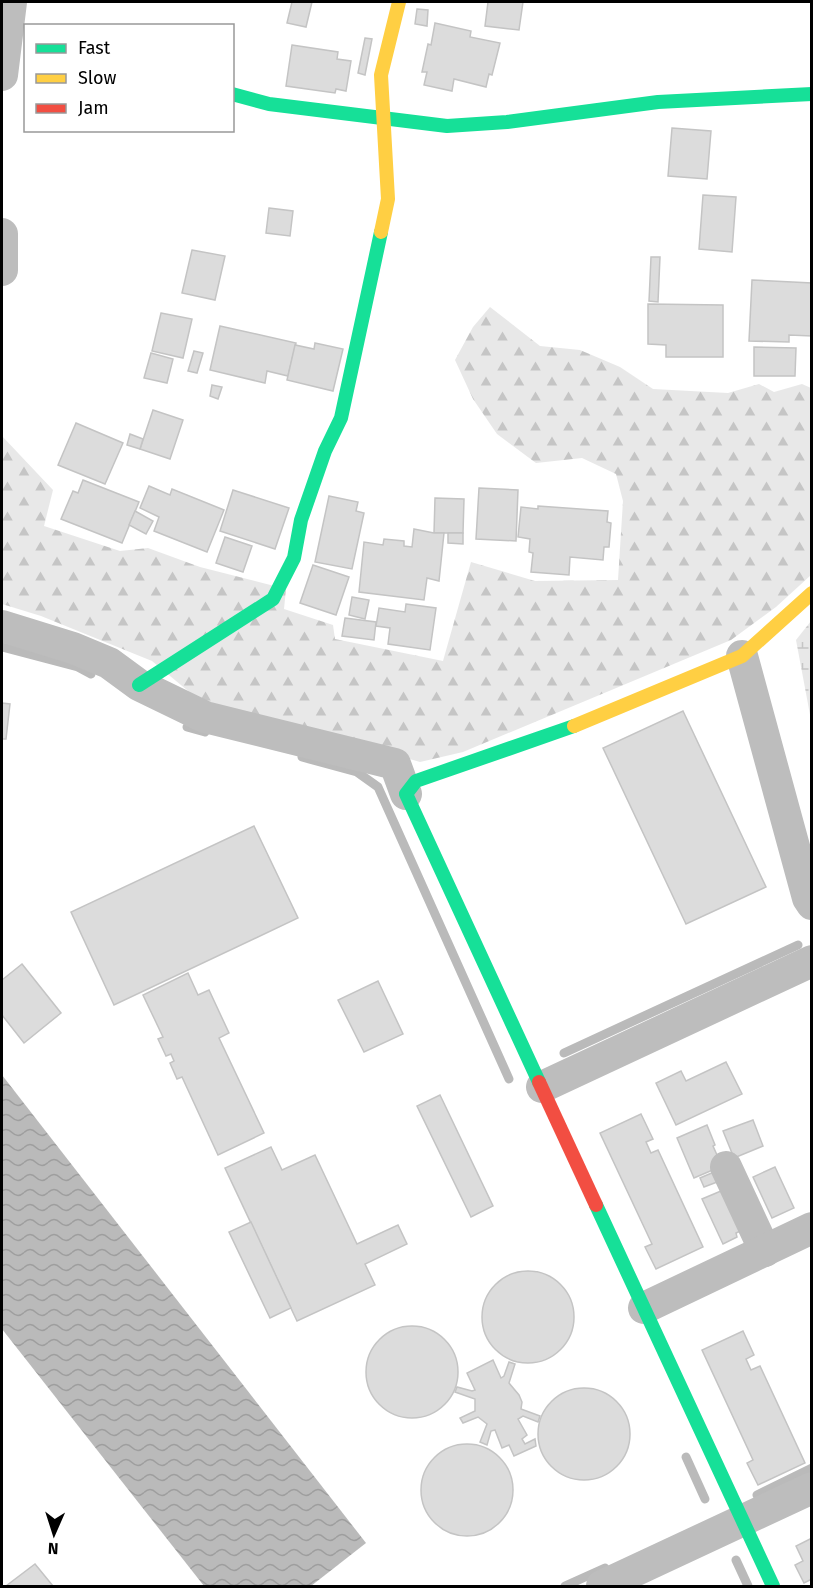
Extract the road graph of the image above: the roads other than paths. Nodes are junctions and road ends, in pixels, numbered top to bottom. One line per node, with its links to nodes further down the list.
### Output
1 (11, 2): 3 (street)
2 (399, 2): 6 (street)
3 (8, 64)
4 (812, 94): 6 (street)
5 (234, 95): 6 (street)
6 (383, 117): 12 (street)
7 (2, 234): 8 (street)
8 (2, 270)
9 (812, 593): 11 (street)
10 (2, 626): 12 (street)
11 (742, 656): 13 (street); 14 (street)
12 (139, 684): 13 (street)
13 (406, 794): 16 (street)
14 (812, 904)
15 (812, 961): 16 (street)
16 (543, 1087): 20 (street)
17 (726, 1167): 19 (street)
18 (812, 1228): 19 (street)
19 (765, 1251): 20 (street)
20 (644, 1308): 22 (street)
21 (812, 1488): 22 (street)
22 (742, 1520): 23 (street); 24 (street)
23 (602, 1587)
24 (773, 1587)

